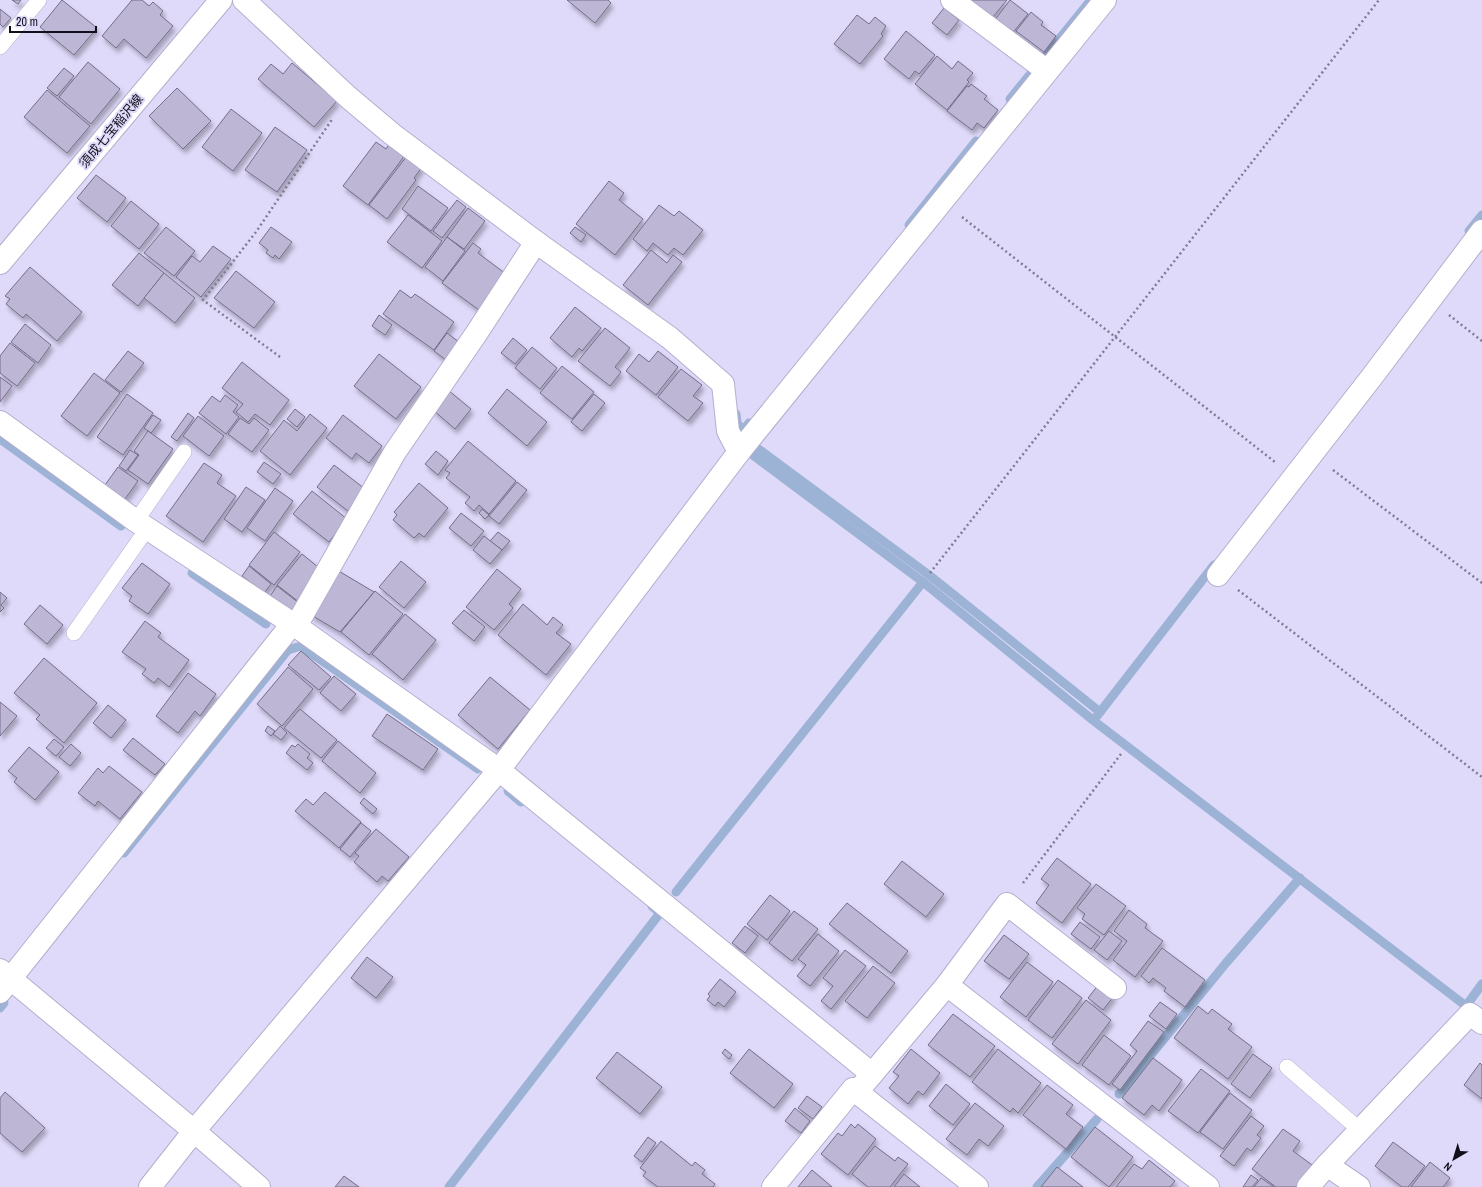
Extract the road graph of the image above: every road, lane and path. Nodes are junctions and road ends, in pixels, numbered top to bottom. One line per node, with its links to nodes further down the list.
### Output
1 (39, 0): 7 (lane)
2 (244, 0): 9 (street)
3 (952, 0): 8 (street)
4 (1105, 0): 8 (street)
5 (1379, 0): 15 (path)
6 (218, 1): 13 (street, 須成七宝稲沢線)
7 (0, 47)
8 (1047, 71): 10 (street)
9 (348, 97): 12 (street); 17 (path)
10 (942, 202): 15 (path); 20 (street)
11 (1482, 231): 14 (street)
12 (536, 242): 20 (street); 27 (street)
13 (0, 263)
14 (1430, 300): 16 (path); 21 (street)
15 (1115, 337): 22 (path); 24 (path)
16 (1482, 341)
17 (280, 357)
18 (0, 422): 23 (street)
19 (184, 452): 23 (lane)
20 (739, 452): 30 (street)
21 (1312, 454): 22 (street); 26 (path)
22 (1294, 477): 25 (street)
23 (142, 525): 27 (street); 28 (lane)
24 (930, 573)
25 (1218, 575): 31 (path)
26 (1482, 583)
27 (294, 625): 30 (street); 33 (street)
28 (74, 633)
29 (1121, 754): 32 (path)
30 (499, 770): 38 (street); 41 (street)
31 (1482, 777)
32 (1007, 904): 34 (street); 35 (street)
33 (4, 981): 41 (street)
34 (947, 985): 38 (street); 47 (street)
35 (1115, 988)
36 (1482, 1023): 40 (street)
37 (1287, 1067): 40 (lane)
38 (872, 1074): 39 (street)
39 (857, 1092): 45 (street); 46 (street)
40 (1360, 1130): 42 (street)
41 (194, 1131): 43 (street); 44 (street)
42 (1327, 1165): 48 (street); 49 (street)
43 (150, 1187)
44 (258, 1187)
45 (773, 1187)
46 (977, 1187)
47 (1208, 1187)
48 (1308, 1187)
49 (1359, 1187)

